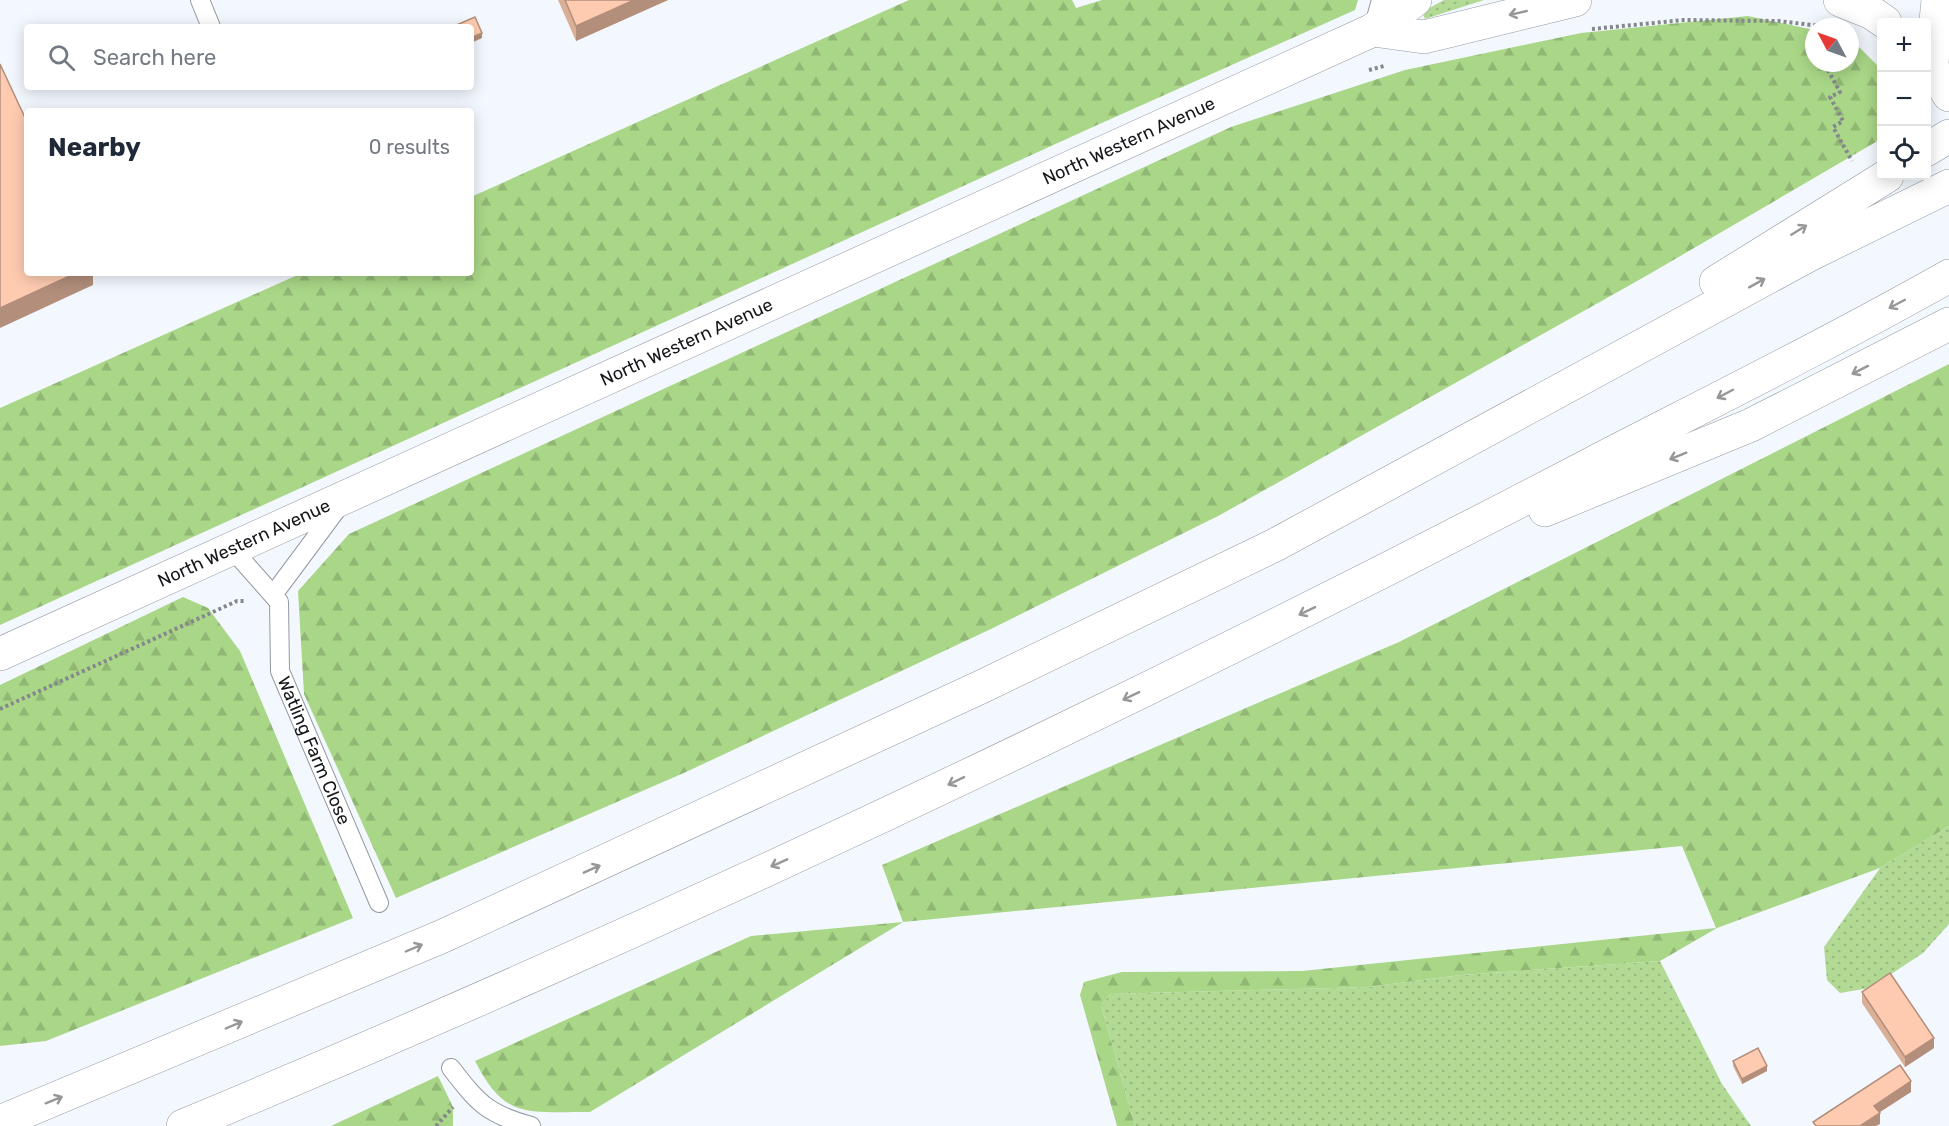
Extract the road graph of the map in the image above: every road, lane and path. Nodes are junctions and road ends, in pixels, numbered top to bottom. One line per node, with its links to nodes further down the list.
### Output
1 (200, 0): 8 (lane)
2 (1415, 0): 6 (main road, North Western Avenue)
3 (1575, 0): 6 (main road, one-way to 6)
4 (1840, 0): 7 (main road)
5 (1938, 0): 11 (main road)
6 (1377, 15): 25 (main road, North Western Avenue)
7 (1879, 18)
8 (210, 24)
9 (1805, 25): 10 (path)
10 (1589, 29)
11 (1931, 47)
12 (1391, 64): 15 (path)
13 (1931, 64): 16 (main road)
14 (1829, 72): 19 (path)
15 (1357, 73)
16 (1949, 95)
17 (1949, 136): 18 (main road)
18 (1931, 147)
19 (1850, 157)
20 (1881, 180): 24 (main road, one-way to 20)
21 (1949, 186): 24 (main road, one-way to 21)
22 (1949, 276): 27 (main road, one-way to 27)
23 (1949, 324): 27 (main road, one-way to 27)
24 (1393, 483): 34 (main road, one-way to 24)
25 (344, 499): 26 (main road, North Western Avenue); 28 (lane)
26 (233, 550): 28 (lane); 29 (main road, North Western Avenue)
27 (1359, 586): 35 (main road, one-way to 35)
28 (276, 599): 30 (path); 31 (lane, Watling Farm Close)
29 (0, 654)
30 (0, 709)
31 (379, 903)
32 (451, 1068): 37 (lane)
33 (456, 1103): 36 (path)
34 (0, 1122)
35 (183, 1126)
36 (436, 1126)
37 (531, 1126)

